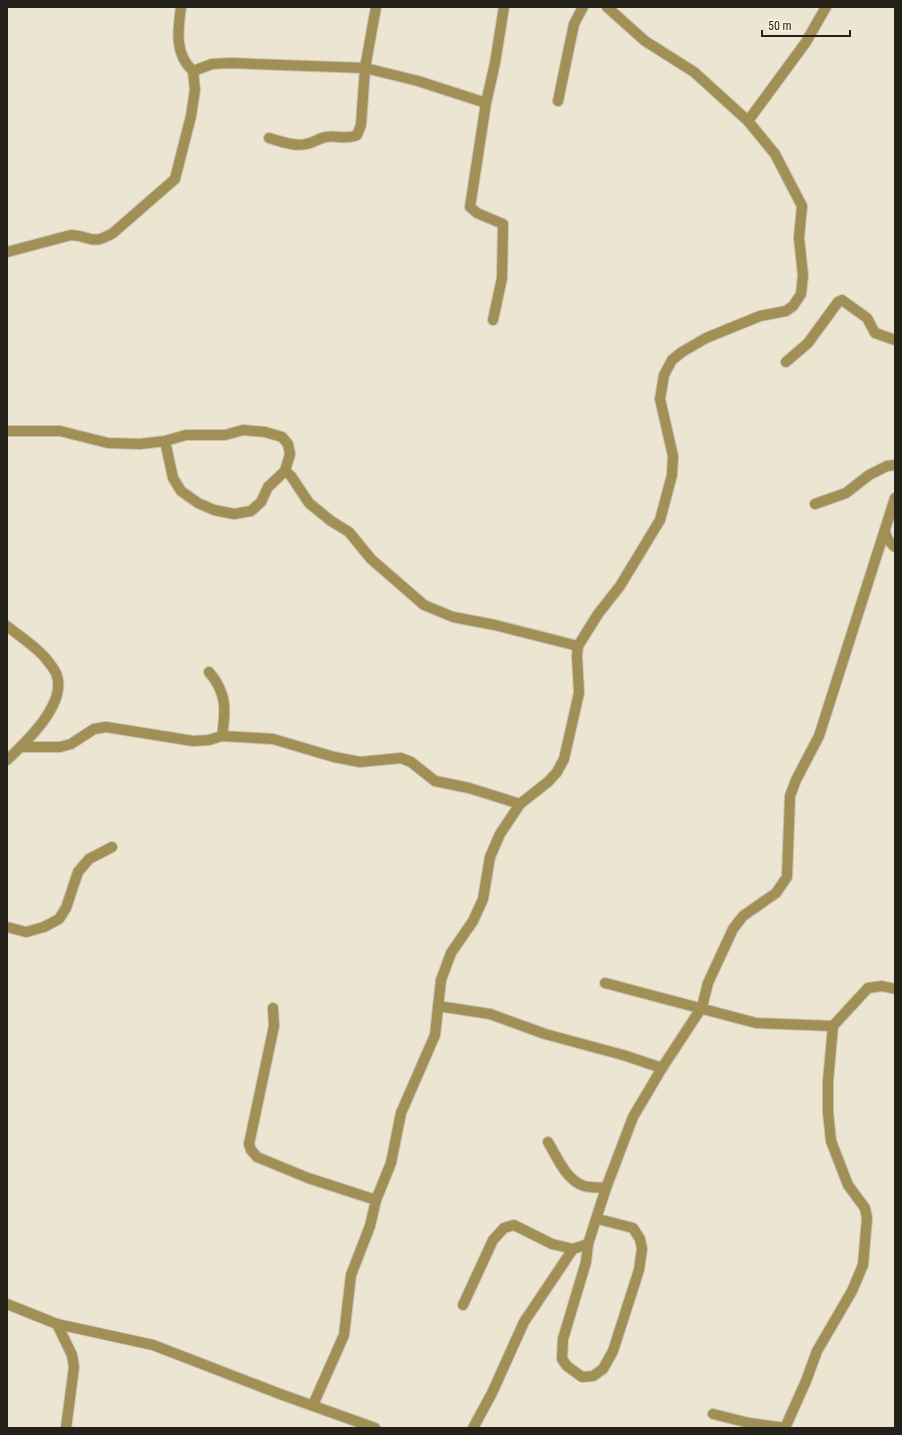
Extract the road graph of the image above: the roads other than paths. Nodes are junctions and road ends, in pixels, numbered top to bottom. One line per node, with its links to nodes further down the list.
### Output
1 (181, 7): 8 (street)
2 (376, 7): 7 (street)
3 (504, 7): 10 (street)
4 (583, 7): 9 (street)
5 (607, 7): 11 (street)
6 (826, 7): 11 (street)
7 (365, 68): 8 (street); 10 (street); 12 (street)
8 (193, 71): 13 (street)
9 (558, 101)
10 (486, 103): 14 (street)
11 (748, 121): 26 (street)
12 (269, 138)
13 (7, 252)
14 (494, 320)
15 (895, 340): 16 (street)
16 (786, 362)
17 (7, 431): 18 (street)
18 (165, 441): 20 (street); 20 (street)
19 (895, 465): 22 (street)
20 (285, 471): 26 (street)
21 (895, 498): 23 (street)
22 (815, 504)
23 (885, 532): 24 (street); 37 (street)
24 (895, 547)
25 (7, 626): 29 (street)
26 (578, 646): 31 (street)
27 (209, 672): 28 (street)
28 (222, 736): 29 (street); 31 (street)
29 (21, 747): 30 (street)
30 (7, 760)
31 (520, 804): 36 (street)
32 (112, 847): 33 (street)
33 (7, 927)
34 (605, 984): 37 (street)
35 (895, 988): 39 (street)
36 (438, 1006): 40 (street); 43 (street)
37 (702, 1007): 39 (street); 40 (street)
38 (273, 1008): 43 (street)
39 (833, 1026): 55 (street)
40 (662, 1068): 42 (street)
41 (548, 1142): 42 (street)
42 (606, 1188): 44 (street)
43 (376, 1200): 50 (street)
44 (598, 1219): 45 (street); 45 (street)
45 (588, 1244): 46 (street)
46 (573, 1249): 48 (street); 54 (street)
47 (7, 1304): 49 (street)
48 (463, 1305)
49 (58, 1324): 50 (street); 52 (street)
50 (313, 1405): 53 (street)
51 (713, 1414): 55 (street)
52 (66, 1428)
53 (375, 1428)
54 (473, 1428)
55 (785, 1428)

